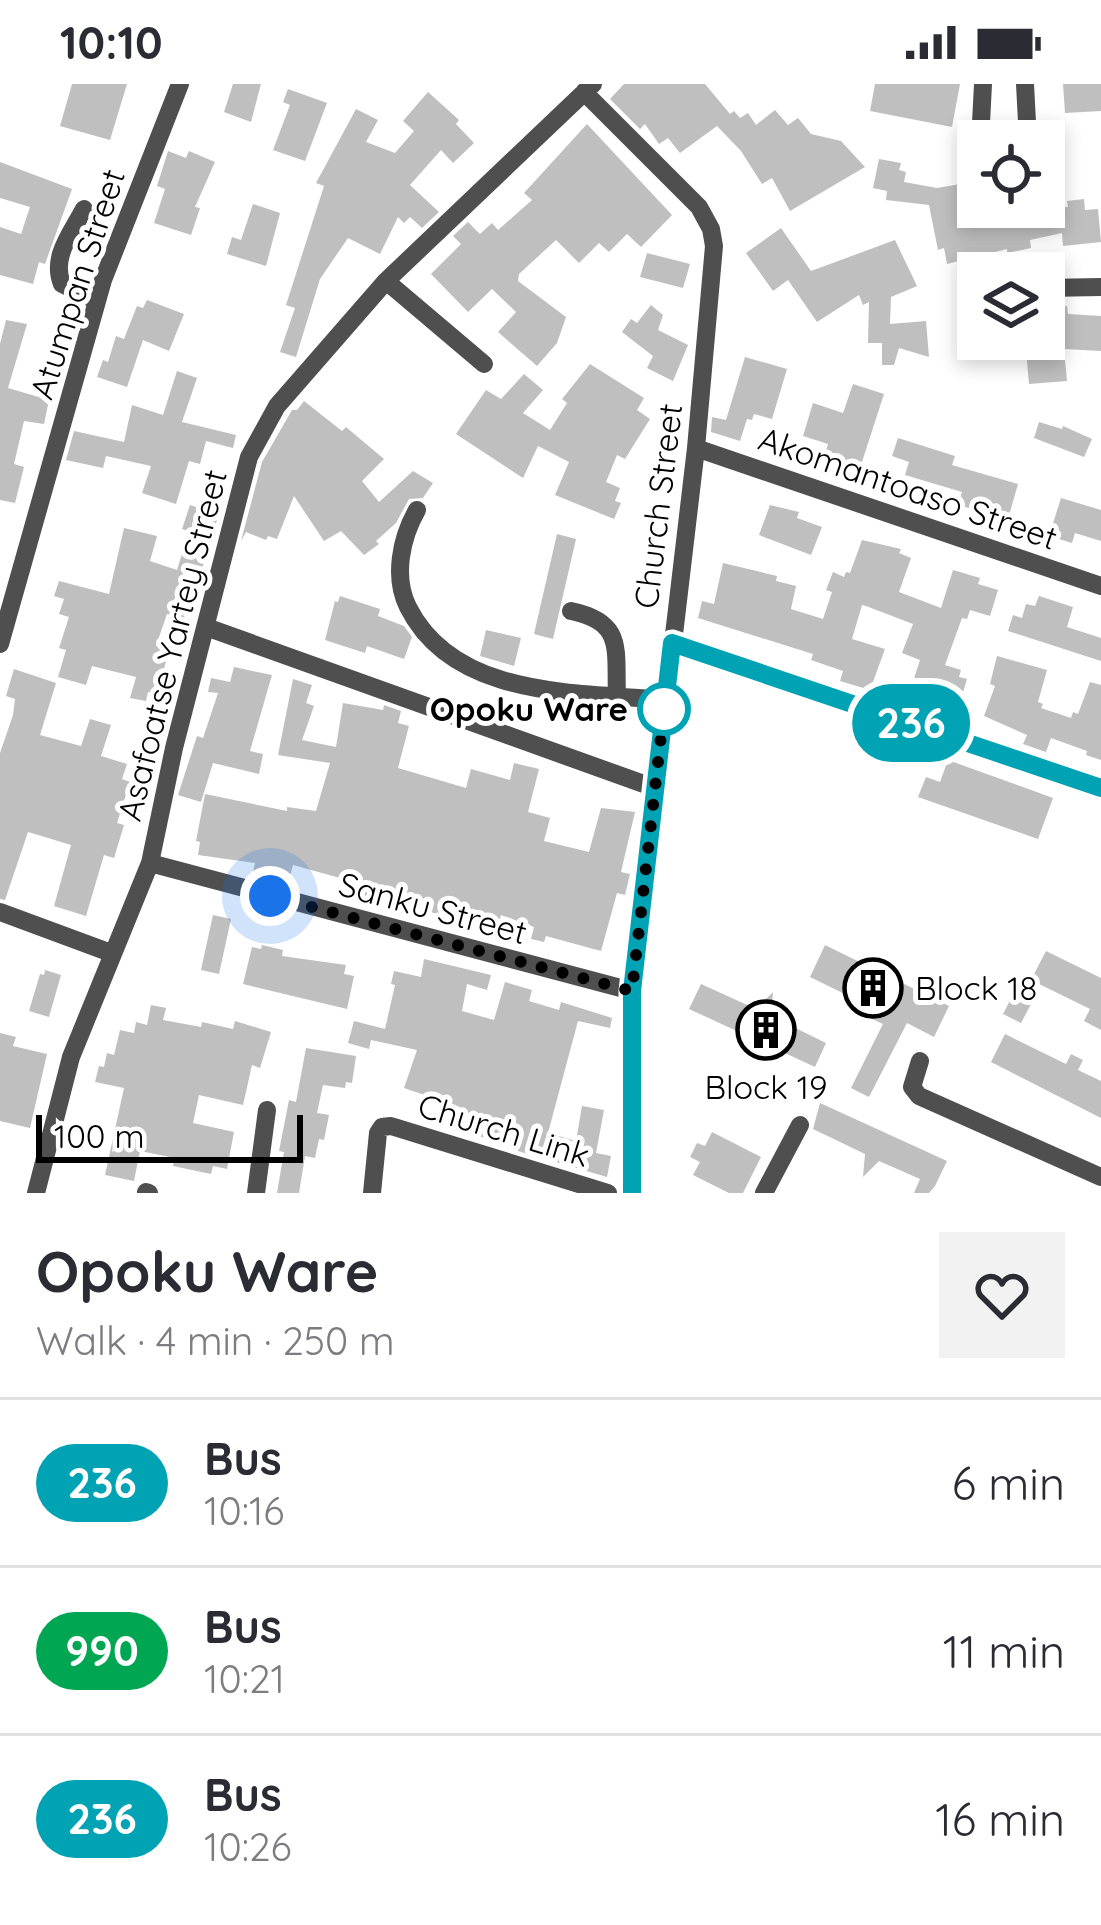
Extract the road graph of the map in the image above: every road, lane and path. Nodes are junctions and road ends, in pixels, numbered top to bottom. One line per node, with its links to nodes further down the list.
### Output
1 (180, 84): 11 (street, Atumpan Street)
2 (982, 84): 5 (street)
3 (1024, 84): 6 (street)
4 (588, 88): 8 (street, Asafoatse Yartey Street); 13 (street, Church Street)
5 (981, 120)
6 (1027, 120)
7 (83, 209): 11 (street)
8 (386, 281): 12 (street); 17 (street, Asafoatse Yartey Street)
9 (1101, 286): 10 (street)
10 (1065, 287)
11 (97, 301): 19 (street, Atumpan Street)
12 (484, 364)
13 (696, 448): 15 (street, Akomantoaso Street); 18 (street, Church Street)
14 (417, 510): 20 (street)
15 (1101, 586)
16 (571, 611): 20 (street)
17 (206, 627): 22 (street); 24 (street, Asafoatse Yartey Street)
18 (672, 643): 21 (street, Church Street); 23 (street)
19 (0, 644)
20 (617, 696): 21 (street)
21 (665, 700): 22 (street, Church Street)
22 (655, 788): 27 (street, Church Street)
23 (1101, 788)
24 (150, 863): 26 (street, Asafoatse Yartey Street); 27 (street, Sanku Street)
25 (0, 912): 26 (street)
26 (111, 953): 32 (street, Asafoatse Yartey Street)
27 (632, 991): 36 (street, Church Street)
28 (920, 1061): 31 (street)
29 (267, 1110): 33 (street)
30 (800, 1124): 37 (street)
31 (1101, 1177)
32 (36, 1193)
33 (256, 1193)
34 (371, 1193): 35 (street, Church Link)
35 (608, 1193)
36 (632, 1193)
37 (764, 1193)

